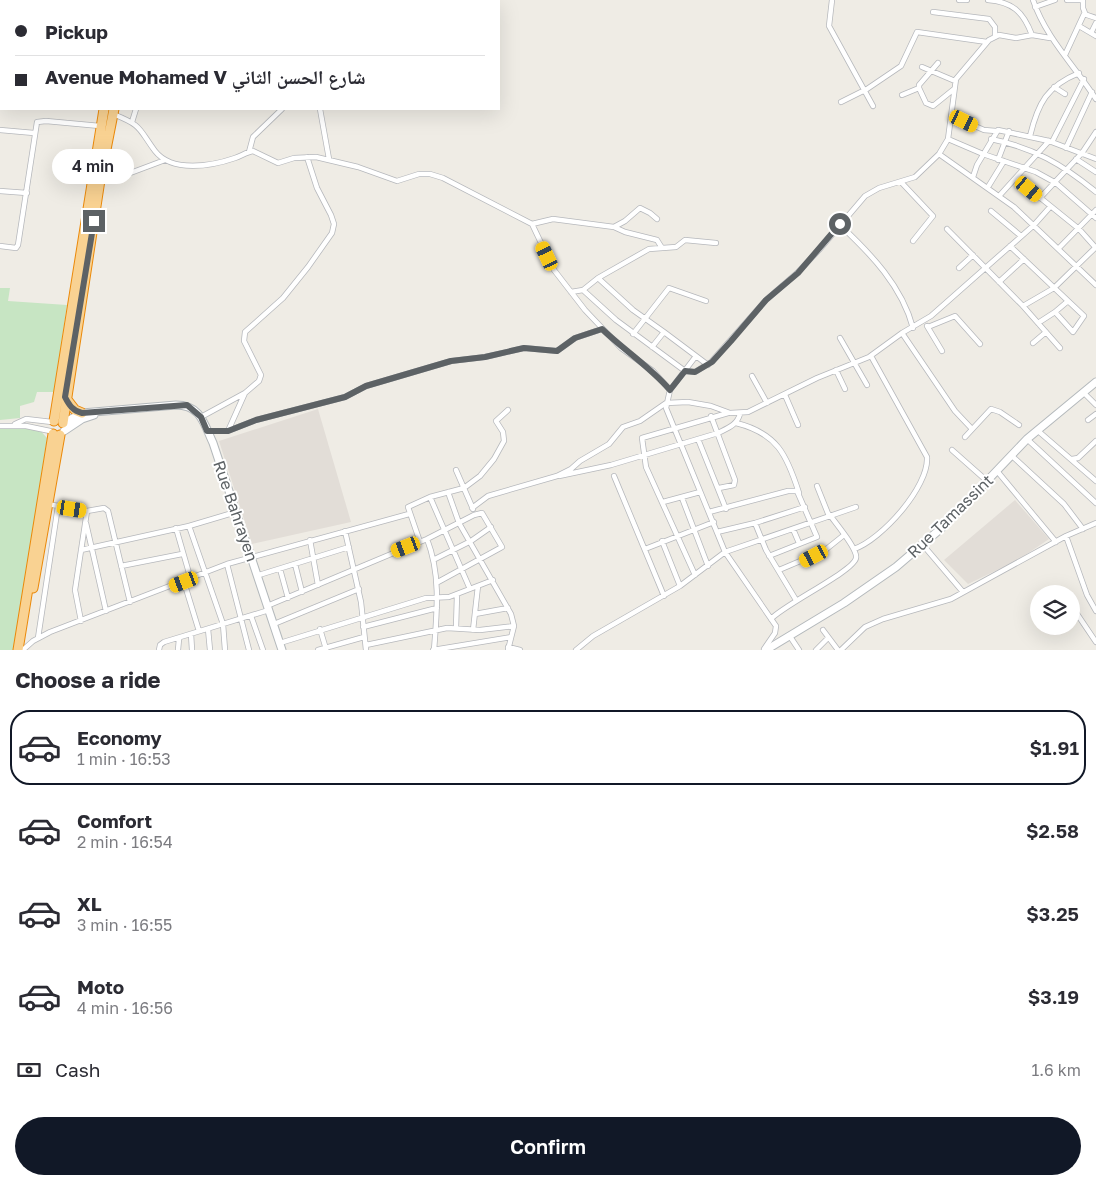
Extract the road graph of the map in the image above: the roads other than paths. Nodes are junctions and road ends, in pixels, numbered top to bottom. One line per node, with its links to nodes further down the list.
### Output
1 (832, 0): 31 (street)
2 (959, 0): 3 (street)
3 (968, 0)
4 (988, 0): 16 (street)
5 (1033, 0): 9 (street)
6 (1055, 0): 9 (street)
7 (1067, 0): 8 (street)
8 (1082, 0): 11 (street)
9 (1035, 7): 19 (street)
10 (933, 12): 17 (street)
11 (1086, 13): 12 (street); 14 (street)
12 (1096, 18)
13 (1096, 23): 15 (street)
14 (1079, 26): 15 (street); 21 (street)
15 (1091, 33): 18 (street)
16 (1032, 35): 17 (street); 19 (street)
17 (995, 36): 20 (street)
18 (1096, 36)
19 (1050, 38): 21 (street)
20 (987, 42): 27 (street); 31 (street)
21 (1065, 56): 25 (street)
22 (938, 64): 24 (street)
23 (922, 67): 24 (street)
24 (933, 72): 27 (street); 29 (street)
25 (1079, 73): 26 (street); 28 (street)
26 (1084, 79): 32 (street); 55 (street)
27 (955, 81): 30 (street)
28 (1054, 87): 33 (street); 51 (street)
29 (918, 88): 30 (street); 34 (street)
30 (954, 89): 43 (street)
31 (863, 91): 36 (street); 37 (street)
32 (1092, 92): 35 (street); 56 (street)
33 (1065, 94)
34 (902, 95)
35 (1096, 98)
36 (841, 102)
37 (873, 106)
38 (104, 110): 45 (highway)
39 (136, 110): 44 (street)
40 (281, 110): 57 (street)
41 (320, 110): 63 (street)
42 (114, 111): 44 (street); 73 (highway)
43 (952, 116): 47 (street); 52 (street)
44 (132, 122): 66 (street)
45 (100, 126): 49 (street); 166 (highway)
46 (0, 130): 49 (street)
47 (996, 131): 48 (street); 53 (street)
48 (1009, 131): 51 (street); 54 (street)
49 (34, 132): 79 (street)
50 (1096, 132): 59 (street)
51 (1030, 136): 55 (street)
52 (948, 139): 60 (street); 61 (street)
53 (991, 139): 54 (street); 61 (street)
54 (1006, 142): 58 (street); 67 (street)
55 (1050, 142): 56 (street); 58 (street)
56 (1066, 148): 59 (street)
57 (249, 152): 62 (street); 66 (street)
58 (1037, 152): 68 (street); 69 (street)
59 (1082, 153): 64 (street); 65 (street)
60 (939, 154): 71 (street); 74 (street)
61 (983, 154): 67 (street); 71 (street)
62 (307, 157): 63 (street); 144 (street)
63 (329, 159): 88 (street)
64 (1076, 159): 69 (street); 70 (street)
65 (1096, 159)
66 (165, 160): 73 (street)
67 (1001, 160): 68 (street); 76 (street)
68 (1026, 168): 72 (street); 75 (street)
69 (1068, 169): 75 (street); 78 (street)
70 (1096, 172)
71 (973, 177): 76 (street)
72 (1017, 179): 80 (street); 81 (street)
73 (100, 180): 147 (highway)
74 (901, 182): 89 (street); 95 (street)
75 (1056, 183): 81 (street); 85 (street)
76 (988, 187): 80 (street)
77 (0, 191): 79 (street)
78 (1096, 192)
79 (27, 193): 97 (street)
80 (1000, 195): 90 (street)
81 (1040, 198): 82 (street)
82 (1050, 207): 90 (street); 93 (street)
83 (1096, 210): 85 (street)
84 (991, 211): 94 (street)
85 (1092, 214): 86 (street); 93 (street)
86 (1096, 218)
87 (657, 219): 91 (street)
88 (532, 224): 91 (street); 112 (street)
89 (840, 224): 121 (street); 136 (street)
90 (1034, 224): 94 (street); 101 (street)
91 (614, 227): 100 (street)
92 (947, 229): 102 (street)
93 (1080, 229): 99 (street); 101 (street)
94 (1021, 236): 98 (street)
95 (913, 241)
96 (716, 243): 100 (street)
97 (0, 246)
98 (1010, 246): 103 (street); 106 (street)
99 (1096, 247): 104 (street)
100 (662, 248): 107 (street)
101 (1058, 248): 104 (street)
102 (972, 255): 105 (street); 106 (street)
103 (1024, 259): 108 (street); 110 (street)
104 (1077, 265): 109 (street); 110 (street)
105 (959, 268)
106 (986, 268): 108 (street); 118 (street)
107 (598, 278): 111 (street); 117 (street)
108 (999, 282): 115 (street)
109 (1096, 285)
110 (1054, 288): 114 (street); 115 (street)
111 (583, 290): 112 (street); 126 (street)
112 (571, 292): 122 (street)
113 (706, 301): 117 (street)
114 (1068, 301): 116 (street); 116 (street)
115 (1023, 306): 119 (street)
116 (1055, 312): 119 (street)
117 (646, 318): 123 (street); 126 (street)
118 (924, 321): 120 (street); 121 (street)
119 (1038, 323): 124 (street)
120 (928, 327): 129 (street); 132 (street)
121 (913, 328): 125 (street)
122 (602, 329): 143 (street); 170 (street)
123 (664, 332): 130 (street); 133 (street)
124 (1046, 332): 128 (street); 131 (street)
125 (902, 333): 134 (street); 167 (street)
126 (634, 334): 130 (street)
127 (840, 338): 135 (street)
128 (1033, 343)
129 (980, 344)
130 (652, 348): 138 (street)
131 (1060, 348)
132 (942, 351)
133 (696, 356): 136 (street); 138 (street)
134 (871, 356): 135 (street); 242 (street)
135 (854, 364): 137 (street); 141 (street)
136 (708, 365): 138 (street)
137 (836, 370): 142 (street); 146 (street)
138 (685, 371): 143 (street)
139 (752, 376): 149 (street)
140 (1096, 382): 145 (main road, Rue Tamassint)
141 (866, 385)
142 (845, 389)
143 (670, 390): 148 (street)
144 (245, 393): 158 (street); 170 (street)
145 (1084, 393): 150 (street); 168 (main road, Rue Tamassint)
146 (785, 395): 149 (street); 162 (street)
147 (65, 397): 152 (highway); 166 (highway)
148 (666, 403): 154 (street); 165 (street); 183 (street)
149 (767, 403): 155 (street)
150 (1096, 405)
151 (508, 410): 188 (street)
152 (82, 413): 153 (main road); 166 (main road)
153 (101, 413): 158 (main road); 166 (main road)
154 (730, 413): 155 (street); 157 (street)
155 (740, 414): 160 (street)
156 (1096, 414): 159 (street)
157 (711, 416): 165 (street); 171 (street)
158 (201, 417): 169 (main road, Rue Bahrayen)
159 (1088, 420)
160 (736, 423): 171 (street); 192 (street)
161 (13, 425): 163 (street); 166 (street); 166 (street)
162 (798, 425)
163 (0, 426)
164 (1019, 426): 167 (street)
165 (673, 427): 176 (street); 178 (street)
166 (57, 428): 197 (highway); 313 (highway)
167 (972, 429): 172 (street)
168 (1037, 430): 174 (main road, Rue Tamassint); 180 (street)
169 (207, 431): 170 (street); 204 (main road, Rue Bahrayen)
170 (228, 431)
171 (718, 432): 173 (street); 189 (street)
172 (965, 437)
173 (698, 439): 176 (street); 189 (street)
174 (1027, 439): 179 (main road, Rue Tamassint); 196 (street)
175 (1096, 440): 180 (street)
176 (680, 445): 178 (street); 191 (street)
177 (952, 450): 185 (street)
178 (645, 455): 183 (street); 195 (street)
179 (1011, 455): 182 (main road, Rue Tamassint); 220 (street)
180 (1072, 459): 186 (street)
181 (456, 470): 188 (street)
182 (997, 471): 185 (main road, Rue Tamassint); 234 (street)
183 (557, 476): 201 (street)
184 (614, 476): 239 (street)
185 (987, 481): 236 (main road, Rue Tamassint)
186 (1096, 481)
187 (817, 486): 208 (street)
188 (464, 488): 190 (street); 201 (street)
189 (719, 488): 202 (street)
190 (448, 492): 193 (street); 212 (street)
191 (700, 492): 194 (street); 205 (street)
192 (798, 493): 199 (street); 202 (street)
193 (430, 497): 206 (street); 222 (street)
194 (682, 498): 195 (street); 218 (street)
195 (663, 502): 224 (street)
196 (1096, 503)
197 (47, 504): 198 (street); 313 (highway)
198 (58, 506): 203 (street); 305 (street)
199 (805, 507): 211 (street); 213 (street)
200 (856, 507): 208 (street)
201 (472, 508): 207 (street)
202 (726, 509): 205 (street)
203 (87, 511): 209 (street); 231 (street)
204 (236, 512): 215 (street); 245 (main road, Rue Bahrayen)
205 (709, 512): 210 (street)
206 (409, 514): 221 (street); 232 (street)
207 (474, 515): 212 (street); 216 (street)
208 (830, 516): 211 (street); 225 (street)
209 (85, 521): 237 (street); 240 (street)
210 (714, 522): 218 (street); 223 (street)
211 (812, 522): 219 (street); 235 (street)
212 (459, 523): 222 (street); 233 (street)
213 (755, 523): 223 (street); 230 (street)
214 (1096, 523): 220 (street)
215 (189, 526): 217 (street); 258 (street)
216 (491, 527): 233 (street); 249 (street)
217 (176, 528): 231 (street); 244 (street)
218 (694, 529): 224 (street); 253 (street)
219 (793, 529): 230 (street); 235 (street)
220 (1083, 529): 226 (street)
221 (345, 531): 228 (street); 238 (street)
222 (445, 531): 227 (street); 241 (street)
223 (717, 532): 243 (street)
224 (677, 535): 229 (street); 260 (street)
225 (844, 535): 242 (street); 257 (street)
226 (1066, 536): 234 (street); 281 (street)
227 (428, 539): 232 (street); 248 (street)
228 (310, 540): 245 (street); 247 (street)
229 (662, 541): 239 (street); 267 (street)
230 (762, 541): 243 (street); 246 (street)
231 (116, 542): 237 (street); 252 (street)
232 (420, 542): 255 (street)
233 (471, 542): 241 (street); 249 (street)
234 (1056, 542): 271 (street)
235 (799, 543): 246 (street)
236 (922, 545): 271 (street); 302 (main road, Rue Tamassint)
237 (92, 547): 240 (street); 282 (street)
238 (349, 547): 247 (street); 255 (street)
239 (645, 549): 273 (street)
240 (81, 550): 289 (street)
241 (453, 550): 248 (street); 256 (street)
242 (854, 550): 276 (street)
243 (725, 552): 253 (street); 288 (street)
244 (182, 554): 252 (street); 261 (street)
245 (252, 556): 250 (street); 259 (main road, Rue Bahrayen)
246 (769, 556): 257 (street)
247 (313, 559): 251 (street); 265 (street)
248 (435, 559): 264 (street)
249 (480, 559): 256 (street); 262 (street)
250 (227, 564): 258 (street); 287 (street)
251 (295, 564): 254 (street); 270 (street)
252 (121, 566): 277 (street)
253 (708, 566): 260 (street)
254 (280, 568): 259 (street); 274 (street)
255 (353, 569): 265 (street); 268 (street)
256 (460, 570): 264 (street); 269 (street)
257 (779, 570): 276 (street)
258 (204, 573): 261 (street); 290 (street)
259 (259, 575): 278 (main road, Rue Bahrayen)
260 (695, 575): 267 (street)
261 (191, 580): 263 (street)
262 (493, 580): 266 (street); 280 (street)
263 (184, 582): 277 (street); 300 (street)
264 (438, 582): 275 (street)
265 (318, 585): 270 (street)
266 (478, 586): 269 (street); 283 (street)
267 (680, 586): 273 (street)
268 (359, 589): 285 (street); 291 (street)
269 (470, 589): 272 (street)
270 (302, 592): 274 (street)
271 (964, 592): 328 (street)
272 (457, 594): 275 (street); 294 (street)
273 (664, 596): 324 (street)
274 (288, 598): 278 (street)
275 (437, 598): 279 (street); 285 (street)
276 (796, 600): 288 (street)
277 (130, 602): 282 (street)
278 (268, 608): 284 (street); 291 (main road, Rue Bahrayen)
279 (437, 608): 293 (street); 297 (street)
280 (508, 608): 283 (street); 292 (street)
281 (1096, 610)
282 (106, 612): 289 (street)
283 (475, 614): 298 (street)
284 (251, 616): 287 (street); 320 (street)
285 (362, 616): 293 (street); 296 (street)
286 (1080, 618): 308 (street)
287 (240, 619): 290 (street); 319 (street)
288 (771, 619): 325 (street)
289 (81, 621): 305 (street)
290 (222, 624): 295 (street); 318 (street)
291 (274, 624): 309 (main road, Rue Bahrayen)
292 (514, 626): 298 (street); 304 (street)
293 (363, 627): 303 (street)
294 (456, 628): 297 (street); 298 (street)
295 (208, 629): 300 (street); 317 (street)
296 (320, 629): 309 (street); 311 (street)
297 (436, 630): 310 (street); 322 (street)
298 (473, 630)
299 (823, 630): 306 (street)
300 (199, 631): 301 (street)
301 (191, 634): 307 (street); 316 (street)
302 (789, 636): 325 (main road, Rue Tamassint); 326 (street)
303 (364, 637): 310 (street); 311 (street)
304 (511, 637): 312 (street); 322 (street)
305 (38, 638): 313 (street)
306 (828, 638): 327 (street); 328 (street)
307 (179, 639): 314 (street); 315 (street)
308 (1096, 642)
309 (281, 646)
310 (366, 648)
311 (326, 649): 321 (street)
312 (508, 649): 323 (street)
313 (22, 650)
314 (159, 650)
315 (178, 650)
316 (192, 650)
317 (210, 650)
318 (225, 650)
319 (249, 650)
320 (263, 650)
321 (318, 650)
322 (433, 650)
323 (520, 650)
324 (576, 650)
325 (764, 650)
326 (799, 650)
327 (816, 650)
328 (839, 650)

